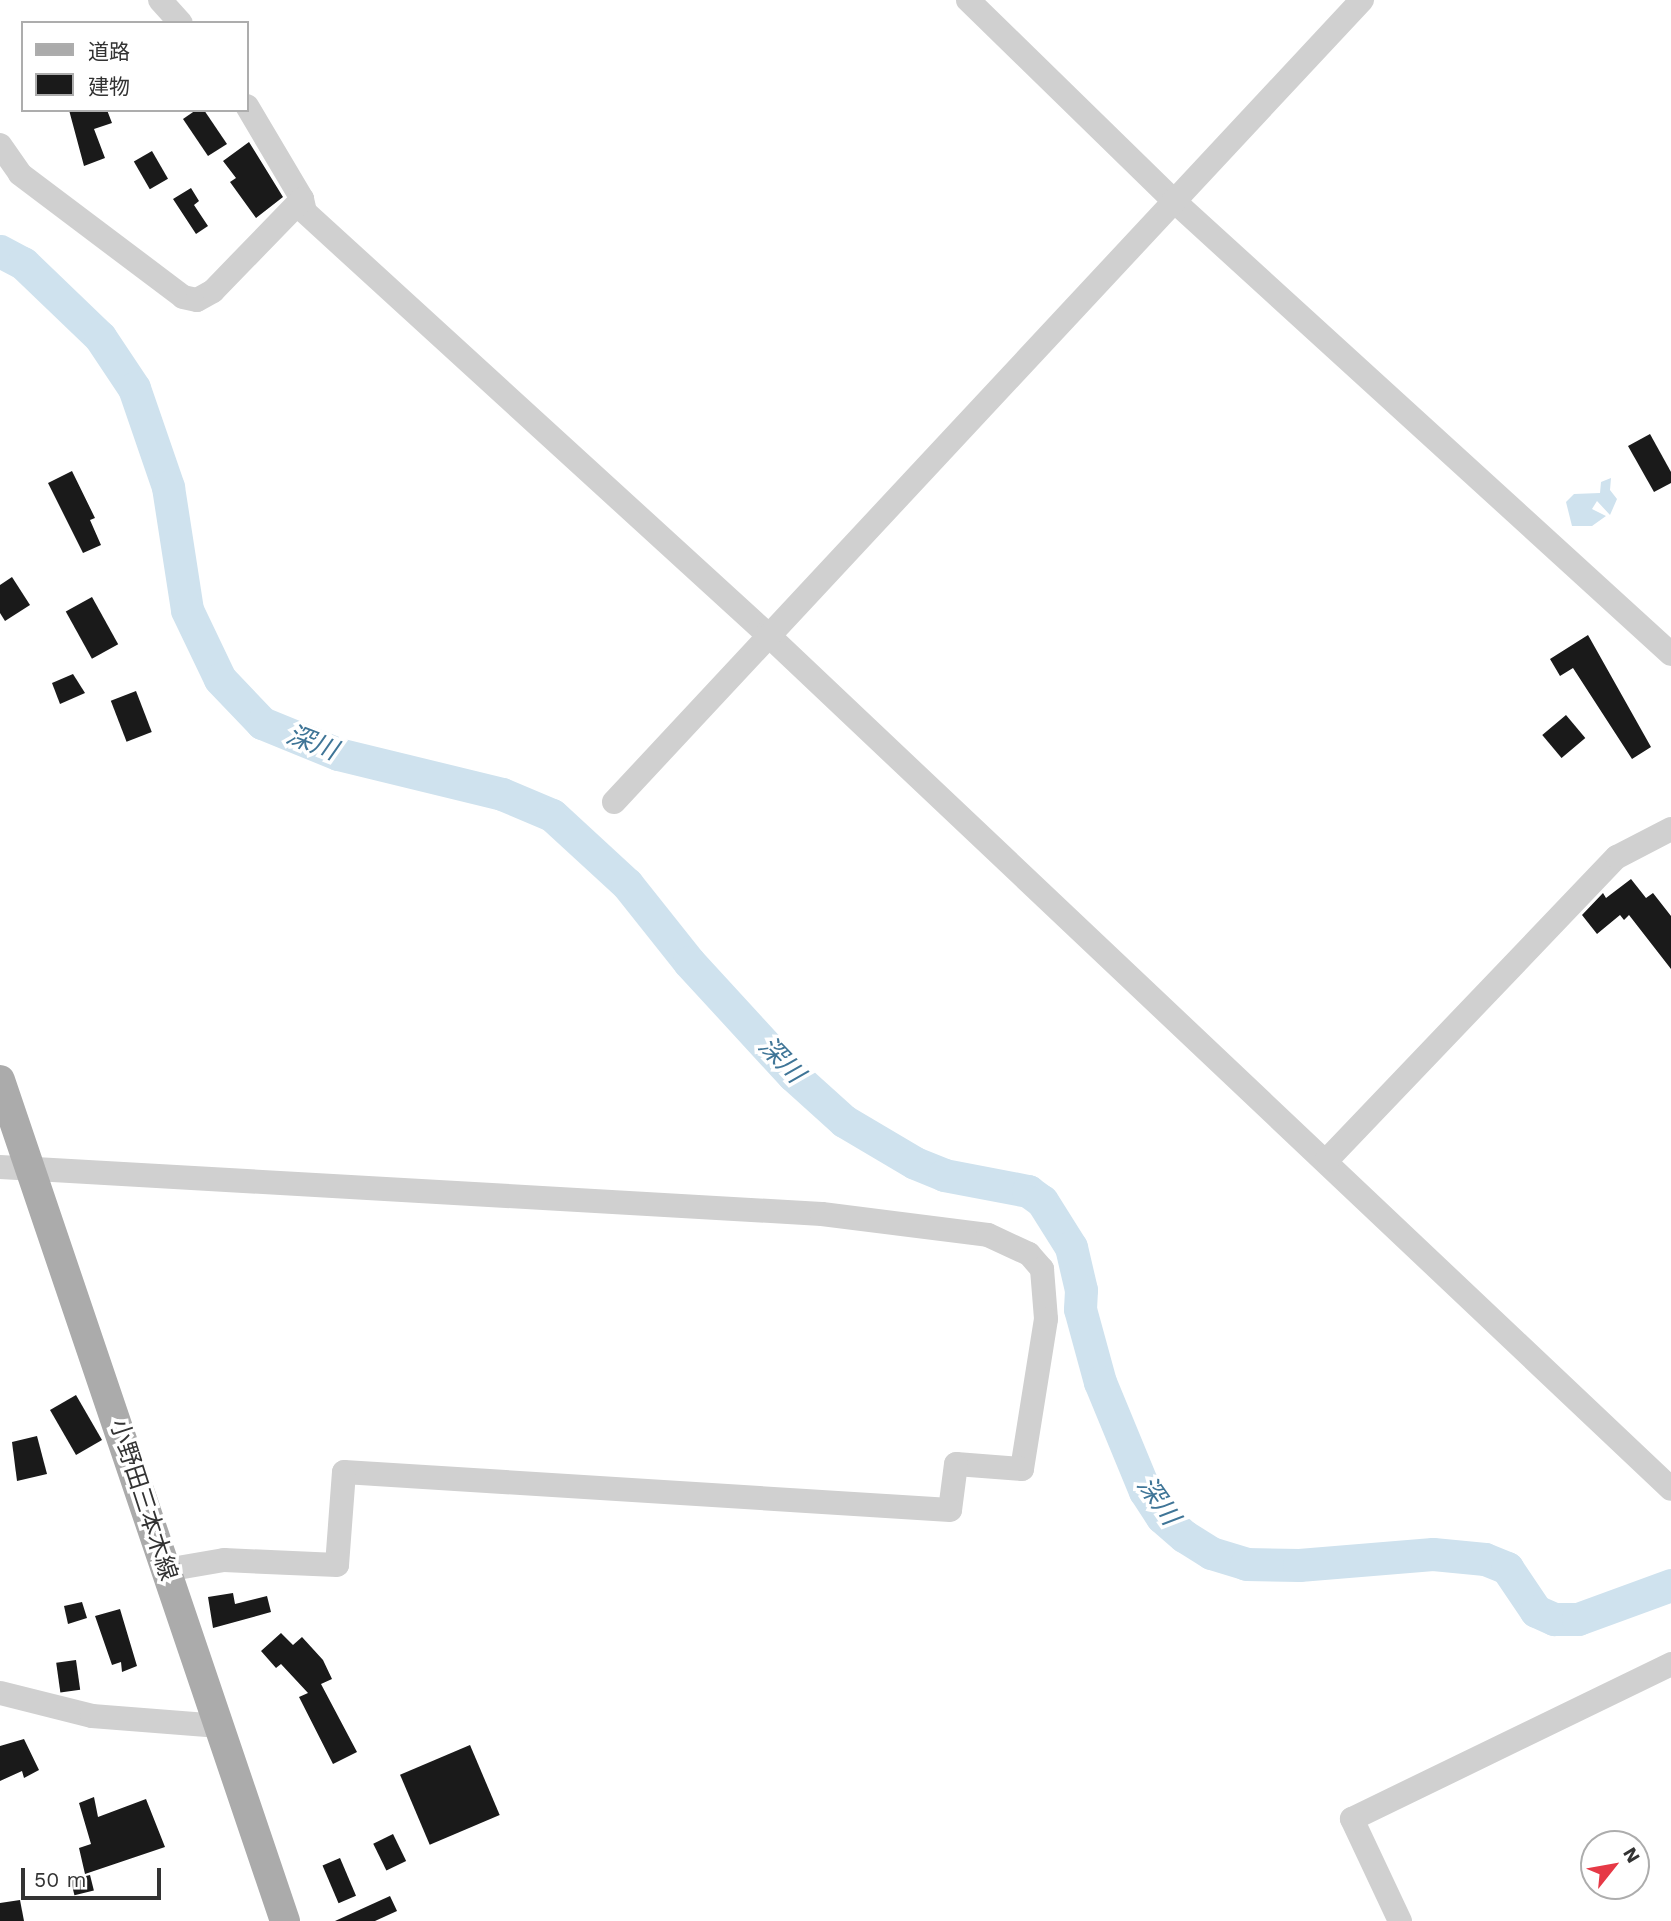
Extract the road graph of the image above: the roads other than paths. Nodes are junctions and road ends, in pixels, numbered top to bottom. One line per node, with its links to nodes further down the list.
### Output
1 (160, 0): 4 (street)
2 (968, 0): 8 (street)
3 (1362, 0): 8 (street)
4 (179, 21)
5 (248, 108): 7 (street)
6 (0, 145): 7 (street)
7 (302, 199): 9 (street)
8 (1173, 200): 9 (street); 10 (street)
9 (767, 634): 11 (street); 14 (street)
10 (1671, 654)
11 (614, 802)
12 (1671, 829): 14 (street)
13 (0, 1080): 16 (main road, 小野田三本木線)
14 (1327, 1160): 17 (street)
15 (0, 1167): 16 (street)
16 (31, 1168): 18 (main road, 小野田三本木線); 18 (street)
17 (1671, 1489)
18 (166, 1570): 21 (main road, 小野田三本木線)
19 (1671, 1664): 23 (street)
20 (0, 1693): 21 (street)
21 (220, 1726): 22 (main road, 小野田三本木線)
22 (285, 1921)
23 (1400, 1921)

